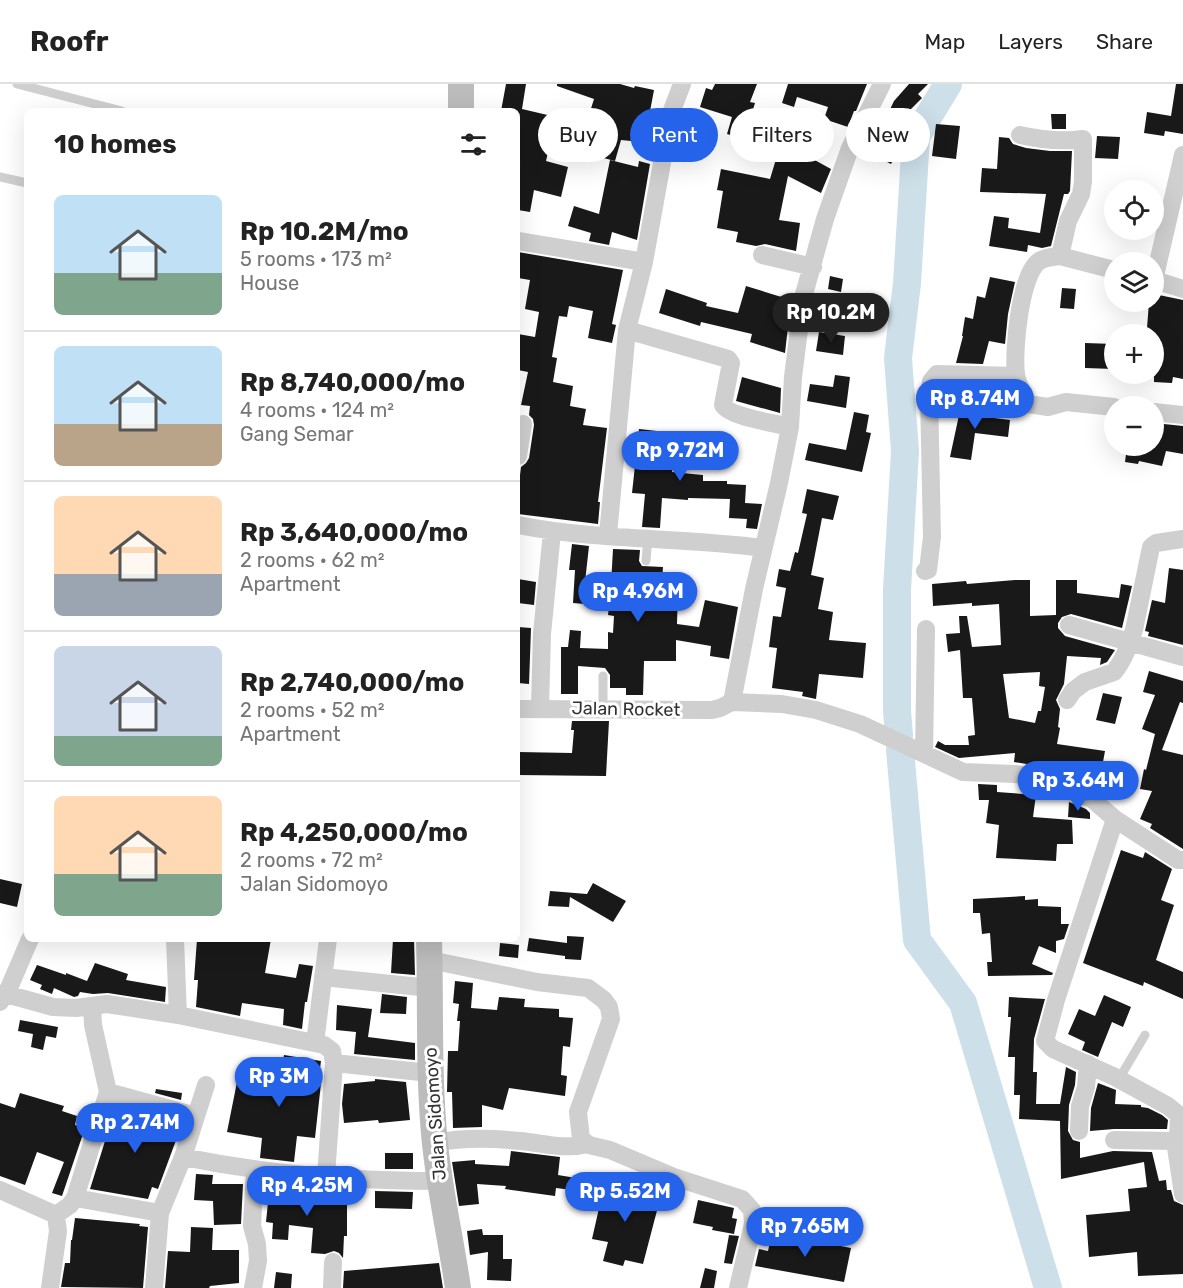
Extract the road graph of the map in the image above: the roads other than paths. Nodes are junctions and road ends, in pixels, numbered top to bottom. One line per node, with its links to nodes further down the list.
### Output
1 (17, 84): 5 (lane)
2 (461, 84): 6 (main road)
3 (682, 84): 15 (street)
4 (882, 84): 16 (street)
5 (110, 108)
6 (461, 108)
7 (1020, 135): 14 (street)
8 (1183, 155): 12 (street)
9 (0, 177): 10 (lane)
10 (24, 182)
11 (520, 241): 15 (street)
12 (1160, 252)
13 (762, 255): 16 (street)
14 (1060, 256): 17 (street); 21 (street)
15 (644, 262): 20 (street)
16 (813, 267): 26 (street)
17 (1104, 267)
18 (1164, 283): 19 (street)
19 (1183, 289)
20 (627, 330): 26 (street); 30 (street)
21 (1016, 376): 22 (street); 35 (street)
22 (1104, 406)
23 (1164, 413): 24 (street)
24 (1183, 415)
25 (523, 424): 27 (street)
26 (790, 427): 33 (street)
27 (520, 443)
28 (520, 525): 29 (street)
29 (552, 532): 30 (street); 43 (street)
30 (608, 536): 31 (street)
31 (648, 537): 33 (street); 34 (lane)
32 (1183, 538): 38 (street)
33 (763, 548): 42 (street)
34 (646, 561)
35 (925, 571)
36 (1069, 625): 38 (street)
37 (926, 629): 46 (street)
38 (1131, 642): 39 (street); 41 (street)
39 (1183, 657)
40 (603, 675): 44 (lane)
41 (1067, 700)
42 (732, 702): 44 (street, Jalan Rocket); 46 (street, Jalan Rocket)
43 (540, 708): 44 (street, Jalan Rocket); 45 (street, Jalan Rocket)
44 (603, 708)
45 (520, 709)
46 (924, 754): 47 (street, Jalan Rocket)
47 (1115, 819): 48 (street, Jalan Rocket); 61 (street)
48 (1183, 860)
49 (29, 942): 55 (street)
50 (175, 942): 57 (street)
51 (328, 942): 53 (street)
52 (430, 950): 54 (main road, Jalan Sidomoyo); 71 (street)
53 (323, 977): 54 (street); 59 (street)
54 (430, 988): 62 (main road, Jalan Sidomoyo)
55 (3, 998): 56 (street)
56 (92, 1006): 57 (street); 65 (street)
57 (178, 1015): 59 (street)
58 (1145, 1035): 63 (lane)
59 (315, 1042): 60 (street)
60 (334, 1063): 62 (street); 74 (street)
61 (1088, 1064): 63 (street); 67 (street)
62 (430, 1073): 70 (main road, Jalan Sidomoyo)
63 (1119, 1079): 69 (street)
64 (206, 1085): 66 (street)
65 (108, 1092): 66 (street); 78 (street)
66 (196, 1116): 72 (street)
67 (1079, 1131)
68 (1114, 1140): 69 (street)
69 (1175, 1141): 77 (street)
70 (435, 1143): 71 (street); 75 (main road, Jalan Sidomoyo)
71 (587, 1144): 87 (street)
72 (183, 1158): 73 (street); 79 (street)
73 (255, 1169): 74 (street); 84 (street)
74 (326, 1176): 75 (street)
75 (440, 1181): 86 (main road, Jalan Sidomoyo)
76 (0, 1190): 80 (street)
77 (1183, 1194)
78 (75, 1198): 79 (street); 80 (street)
79 (160, 1213): 83 (street)
80 (56, 1215): 82 (street)
81 (333, 1262): 85 (street)
82 (50, 1288)
83 (154, 1288)
84 (253, 1288)
85 (332, 1288)
86 (458, 1288)
87 (738, 1288)

